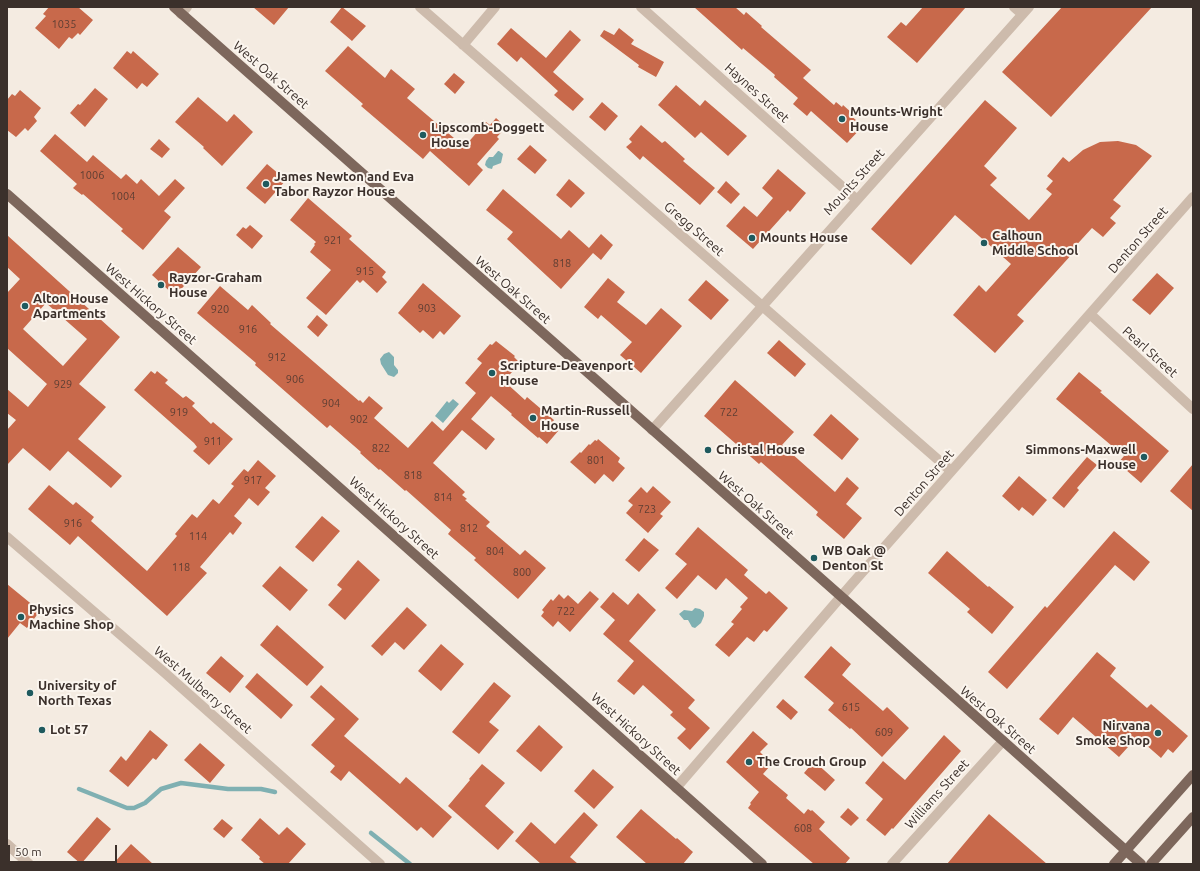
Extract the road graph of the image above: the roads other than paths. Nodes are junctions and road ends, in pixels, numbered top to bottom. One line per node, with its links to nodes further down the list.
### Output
1 (420, 7): 7 (street, Gregg Street)
2 (496, 7): 7 (street)
3 (641, 7): 10 (street, Haynes Street)
4 (1014, 7): 6 (street)
5 (181, 9): 14 (main road, West Oak Street)
6 (1026, 11): 10 (street, Mounts Street)
7 (463, 45): 11 (street, Gregg Street)
8 (7, 194): 20 (main road, West Hickory Street)
9 (1193, 197): 12 (street, Denton Street)
10 (856, 199): 11 (street, Mounts Street)
11 (761, 306): 14 (street, Mounts Street); 15 (street, Gregg Street)
12 (1090, 314): 13 (street, Pearl Street); 15 (street, Denton Street)
13 (1193, 409)
14 (652, 430): 17 (main road, West Oak Street)
15 (951, 471): 17 (street, Denton Street)
16 (7, 537): 25 (street, West Mulberry Street)
17 (841, 597): 18 (main road, West Oak Street); 20 (street, Denton Street)
18 (1003, 741): 23 (main road, West Oak Street); 27 (street, Williams Street)
19 (1193, 775): 23 (main road)
20 (676, 788): 26 (main road, West Hickory Street)
21 (1193, 817): 30 (main road)
22 (7, 844): 24 (street)
23 (1126, 850): 28 (main road); 29 (main road, West Oak Street)
24 (29, 864)
25 (380, 864)
26 (762, 864)
27 (892, 864)
28 (1114, 864)
29 (1141, 864)
30 (1151, 864)

